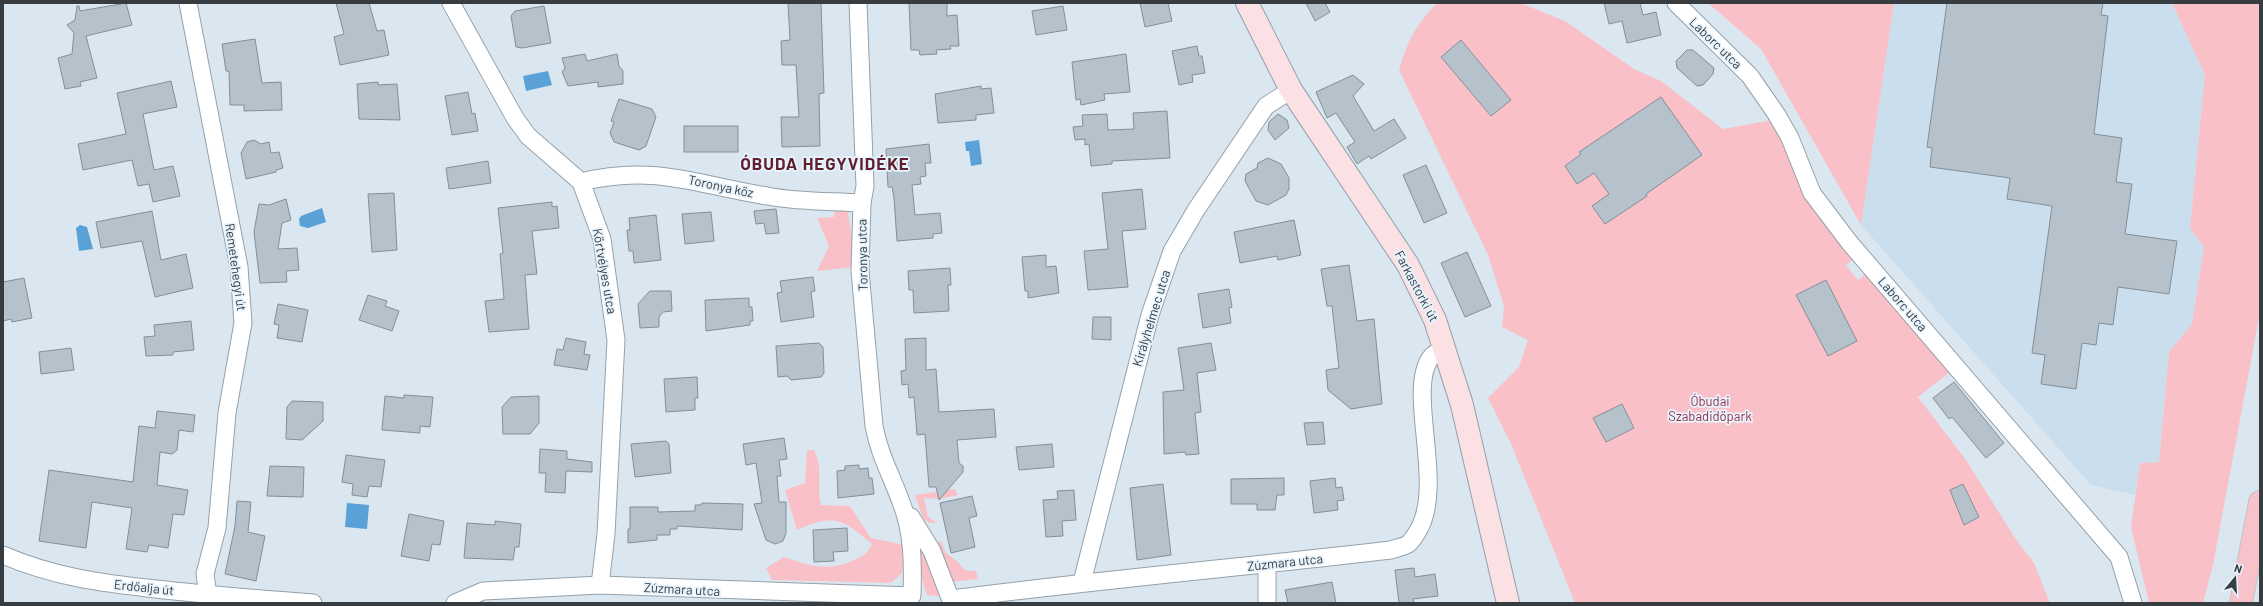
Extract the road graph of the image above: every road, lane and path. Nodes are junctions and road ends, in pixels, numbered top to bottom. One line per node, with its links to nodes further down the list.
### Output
1 (188, 3): 17 (street, Remetehegyi út)
2 (451, 3): 7 (street)
3 (858, 3): 8 (street, Toronya utca)
4 (1247, 3): 6 (street, Farkastorki út)
5 (1676, 3): 23 (street, Laborc utca)
6 (1291, 90): 9 (street, Farkastorki út); 14 (street, Királyhelmec utca)
7 (582, 182): 8 (street, Toronya köz); 15 (street, Körtvélyes utca)
8 (862, 203): 10 (street, Toronya utca)
9 (1446, 349): 13 (street, Zúzmara utca); 22 (street, Farkastorki út)
10 (902, 502): 16 (street, Toronya utca); 18 (street, Toronya utca)
11 (2260, 502): 24 (main road)
12 (3, 555): 17 (street, Erdőalja út)
13 (1267, 565): 14 (street, Zúzmara utca); 21 (street)
14 (1082, 582): 18 (street, Zúzmara utca)
15 (600, 585): 16 (street, Zúzmara utca); 20 (street, Zúzmara utca)
16 (912, 596)
17 (208, 599): 19 (street, Erdőalja út)
18 (951, 601)
19 (313, 603)
20 (455, 603)
21 (1267, 603)
22 (1508, 603)
23 (2133, 603)
24 (2241, 603)

